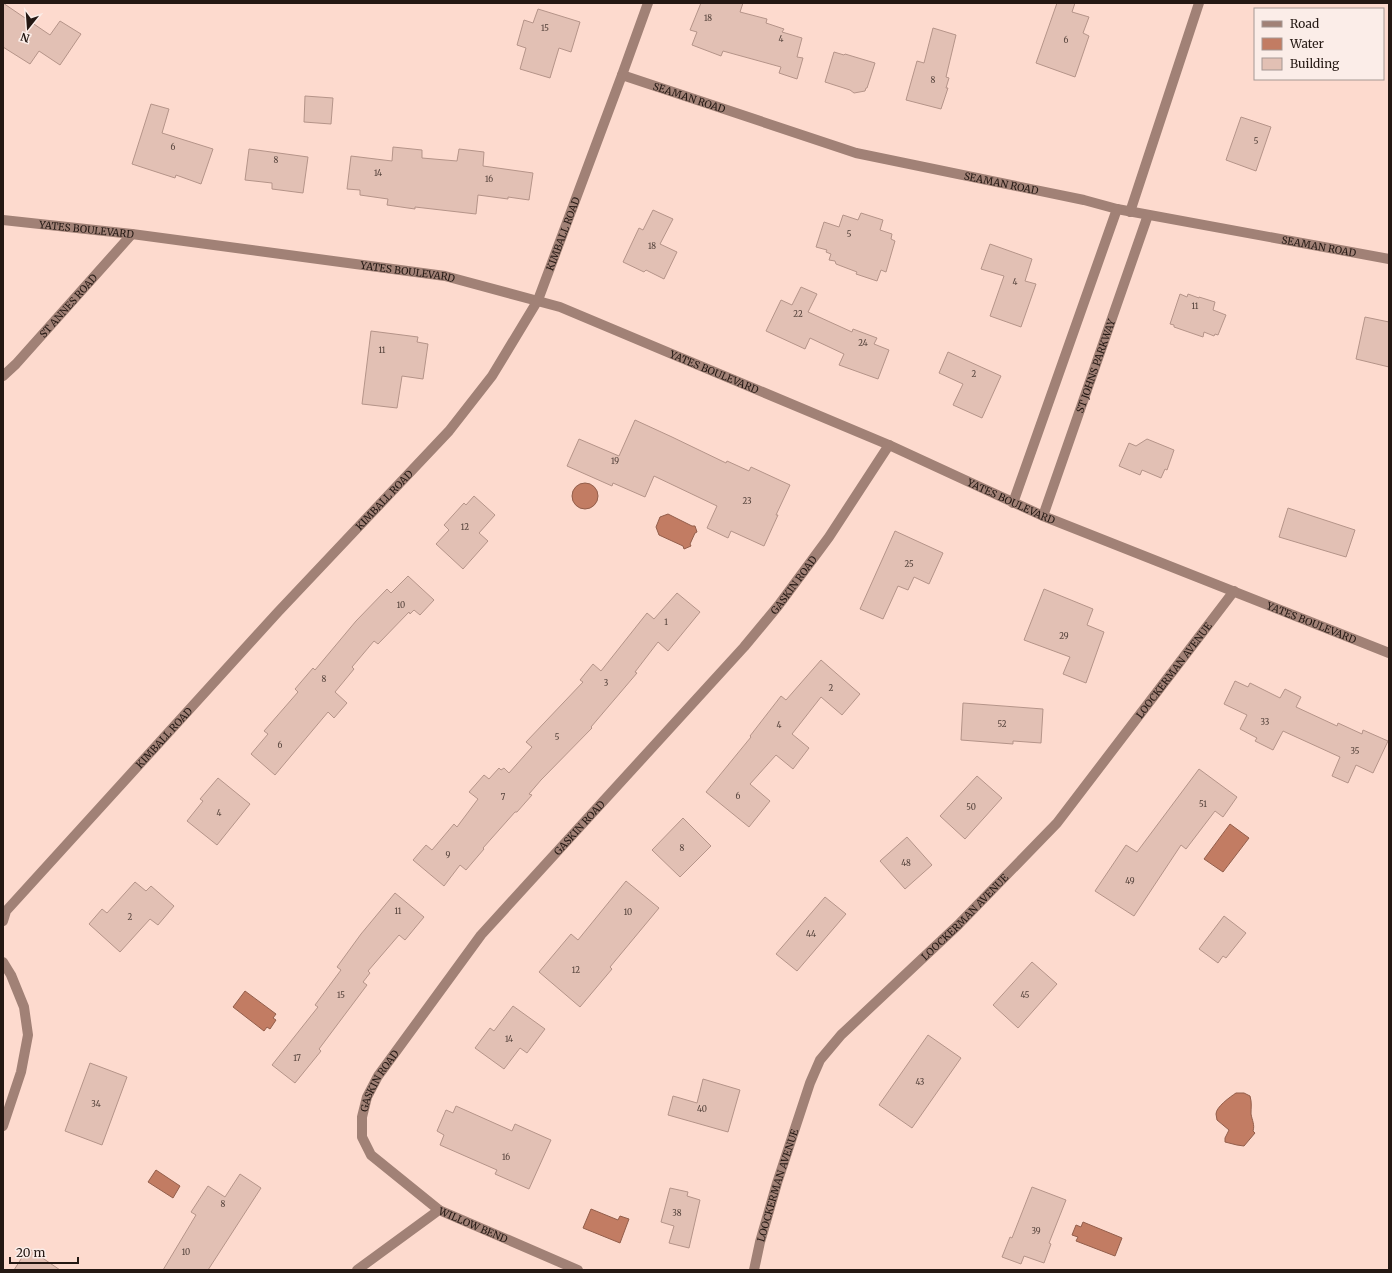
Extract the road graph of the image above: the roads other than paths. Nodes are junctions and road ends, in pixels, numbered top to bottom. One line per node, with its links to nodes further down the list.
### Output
1 (648, 3): 3 (street, KIMBALL ROAD)
2 (1199, 3): 5 (street)
3 (622, 75): 4 (street, SEAMAN ROAD); 10 (street, KIMBALL ROAD)
4 (1117, 209): 5 (street, SEAMAN ROAD); 13 (street)
5 (1130, 212): 6 (street, SEAMAN ROAD)
6 (1148, 215): 9 (street, SEAMAN ROAD); 14 (street, ST JOHNS PARKWAY)
7 (3, 220): 8 (street, YATES BOULEVARD)
8 (132, 234): 10 (street, YATES BOULEVARD); 11 (street, ST ANNES ROAD)
9 (1389, 259)
10 (538, 300): 12 (street, YATES BOULEVARD); 17 (street, KIMBALL ROAD)
11 (3, 376)
12 (889, 445): 13 (street, YATES BOULEVARD); 20 (street, GASKIN ROAD)
13 (1013, 503): 14 (street, YATES BOULEVARD)
14 (1043, 516): 15 (street, YATES BOULEVARD)
15 (1234, 591): 16 (street, YATES BOULEVARD); 23 (street, LOOCKERMAN AVENUE)
16 (1389, 653)
17 (3, 922)
18 (3, 962): 19 (street)
19 (3, 1126)
20 (440, 1210): 21 (street, WILLOW BEND); 22 (street, WILLOW BEND)
21 (358, 1270)
22 (578, 1270)
23 (754, 1270)

